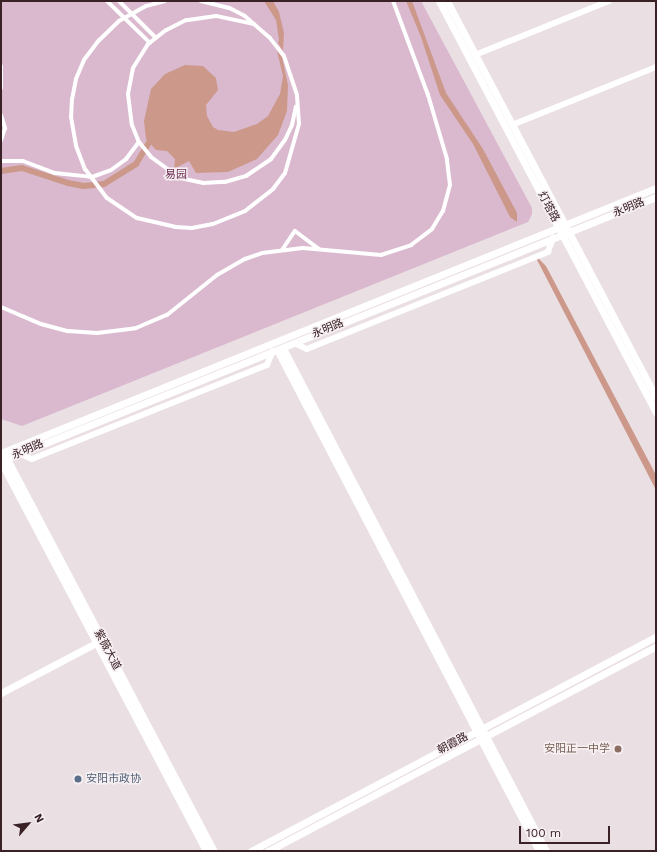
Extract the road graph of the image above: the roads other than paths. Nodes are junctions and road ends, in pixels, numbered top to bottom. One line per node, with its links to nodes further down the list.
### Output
1 (107, 1): 10 (street)
2 (118, 1): 9 (street)
3 (165, 1): 9 (street)
4 (201, 1): 11 (street)
5 (393, 1): 30 (street)
6 (439, 1): 27 (street, 灯塔路)
7 (447, 1): 14 (street, 灯塔路)
8 (609, 1): 14 (street)
9 (132, 14): 10 (street); 12 (street)
10 (124, 18): 13 (street); 24 (street)
11 (254, 24): 12 (street); 18 (street)
12 (156, 38): 13 (street)
13 (150, 42): 22 (street)
14 (475, 55): 20 (street, 灯塔路)
15 (1, 66): 17 (street)
16 (656, 68): 20 (street)
17 (1, 88)
18 (297, 95): 22 (street); 24 (street)
19 (1, 115): 21 (street)
20 (512, 125): 27 (street, 灯塔路)
21 (1, 140)
22 (139, 142): 24 (street)
23 (1, 160): 24 (street)
24 (92, 177)
25 (656, 188): 27 (street, 永明路)
26 (656, 197): 28 (street, 永明路)
27 (562, 226): 28 (street, 灯塔路); 37 (street, 永明路)
28 (566, 233): 29 (street, 永明路); 35 (street, 灯塔路); 36 (street, 灯塔路)
29 (553, 238): 33 (street, 永明路); 33 (street)
30 (319, 249): 31 (street); 31 (street)
31 (282, 250): 32 (street)
32 (1, 307)
33 (295, 343): 34 (street, 永明路)
34 (278, 350): 38 (street, 永明路); 38 (street); 44 (street)
35 (656, 398)
36 (656, 412)
37 (2, 451): 39 (street, 紫薇大道)
38 (20, 453): 39 (street, 永明路)
39 (3, 461): 41 (street, 紫薇大道); 47 (street, 紫薇大道)
40 (656, 637): 44 (street, 朝霞路)
41 (96, 643): 43 (street); 46 (street, 紫薇大道)
42 (656, 646): 45 (street, 朝霞路)
43 (1, 694)
44 (479, 731): 45 (street); 48 (street, 朝霞路)
45 (483, 738): 49 (street, 朝霞路); 50 (street); 51 (street)
46 (206, 851)
47 (214, 851)
48 (251, 851)
49 (268, 851)
50 (539, 851)
51 (546, 851)

